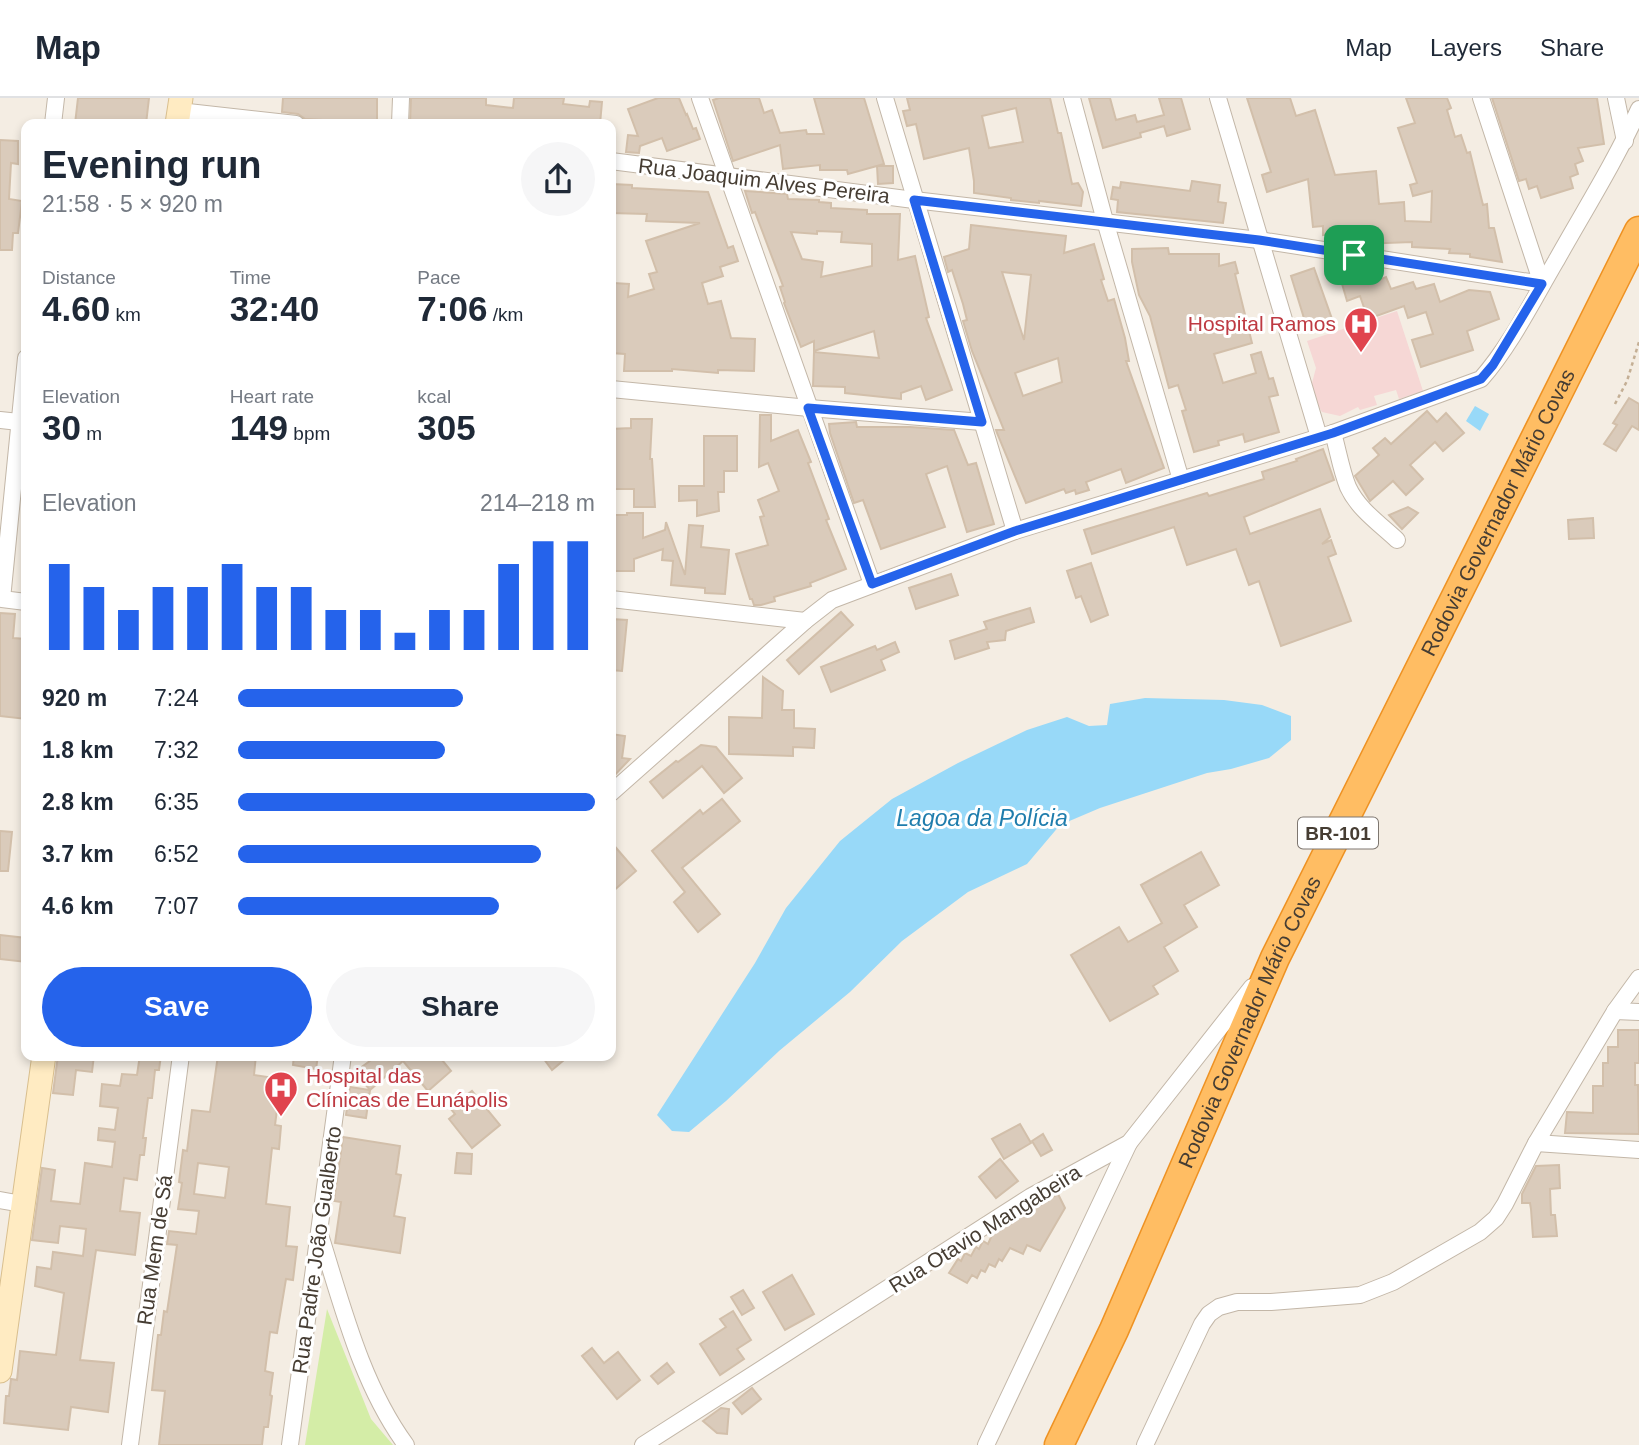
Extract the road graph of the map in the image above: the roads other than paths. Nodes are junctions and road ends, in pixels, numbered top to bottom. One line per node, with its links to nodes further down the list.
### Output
1 (56, 98): 11 (street)
2 (401, 98): 13 (street)
3 (701, 98): 16 (street)
4 (885, 98): 17 (street)
5 (1072, 98): 18 (street)
6 (1218, 98): 20 (street)
7 (1481, 98): 21 (street)
8 (1616, 98): 14 (street)
9 (1639, 109): 14 (street)
10 (179, 111): 12 (street)
11 (54, 119)
12 (251, 119)
13 (400, 119)
14 (1625, 141): 21 (street)
15 (616, 162): 16 (street, Rua Joaquim Alves Pereira)
16 (728, 175): 17 (street, Rua Joaquim Alves Pereira); 24 (street)
17 (914, 200): 18 (street, Rua Joaquim Alves Pereira); 27 (street)
18 (1105, 221): 20 (street, Rua Joaquim Alves Pereira); 29 (street)
19 (1639, 231): 37 (highway, Rodovia Governador Mário Covas / BR-101)
20 (1259, 240): 21 (street, Rua Joaquim Alves Pereira); 28 (street)
21 (1542, 284): 28 (street)
22 (616, 389): 24 (street)
23 (21, 404): 26 (street)
24 (808, 408): 27 (street); 32 (street)
25 (0, 419): 26 (street)
26 (19, 422): 34 (street)
27 (982, 422): 30 (street)
28 (1326, 435): 29 (street); 31 (street)
29 (1181, 480): 30 (street)
30 (1015, 531): 32 (street)
31 (1397, 540)
32 (872, 584): 35 (street)
33 (616, 600): 35 (street)
34 (21, 601)
35 (805, 621): 36 (street)
36 (616, 789)
37 (1275, 958): 44 (street, Rua Otavio Mangabeira); 55 (highway, Rodovia Governador Mário Covas / BR-101)
38 (1639, 978): 39 (street)
39 (1615, 1011): 40 (street); 45 (street)
40 (1639, 1012)
41 (43, 1061): 47 (main road)
42 (180, 1061): 50 (street, Rua Mem de Sá)
43 (342, 1061): 48 (street, Rua Padre João Gualberto)
44 (1129, 1143): 53 (street, Rua Otavio Mangabeira); 54 (street)
45 (1536, 1143): 46 (street); 56 (street)
46 (1639, 1150)
47 (11, 1202): 49 (main road)
48 (319, 1233): 51 (street, Rua Padre João Gualberto); 52 (street)
49 (0, 1371)
50 (130, 1445)
51 (290, 1445)
52 (406, 1445)
53 (643, 1445)
54 (986, 1445)
55 (1059, 1445)
56 (1145, 1445)

